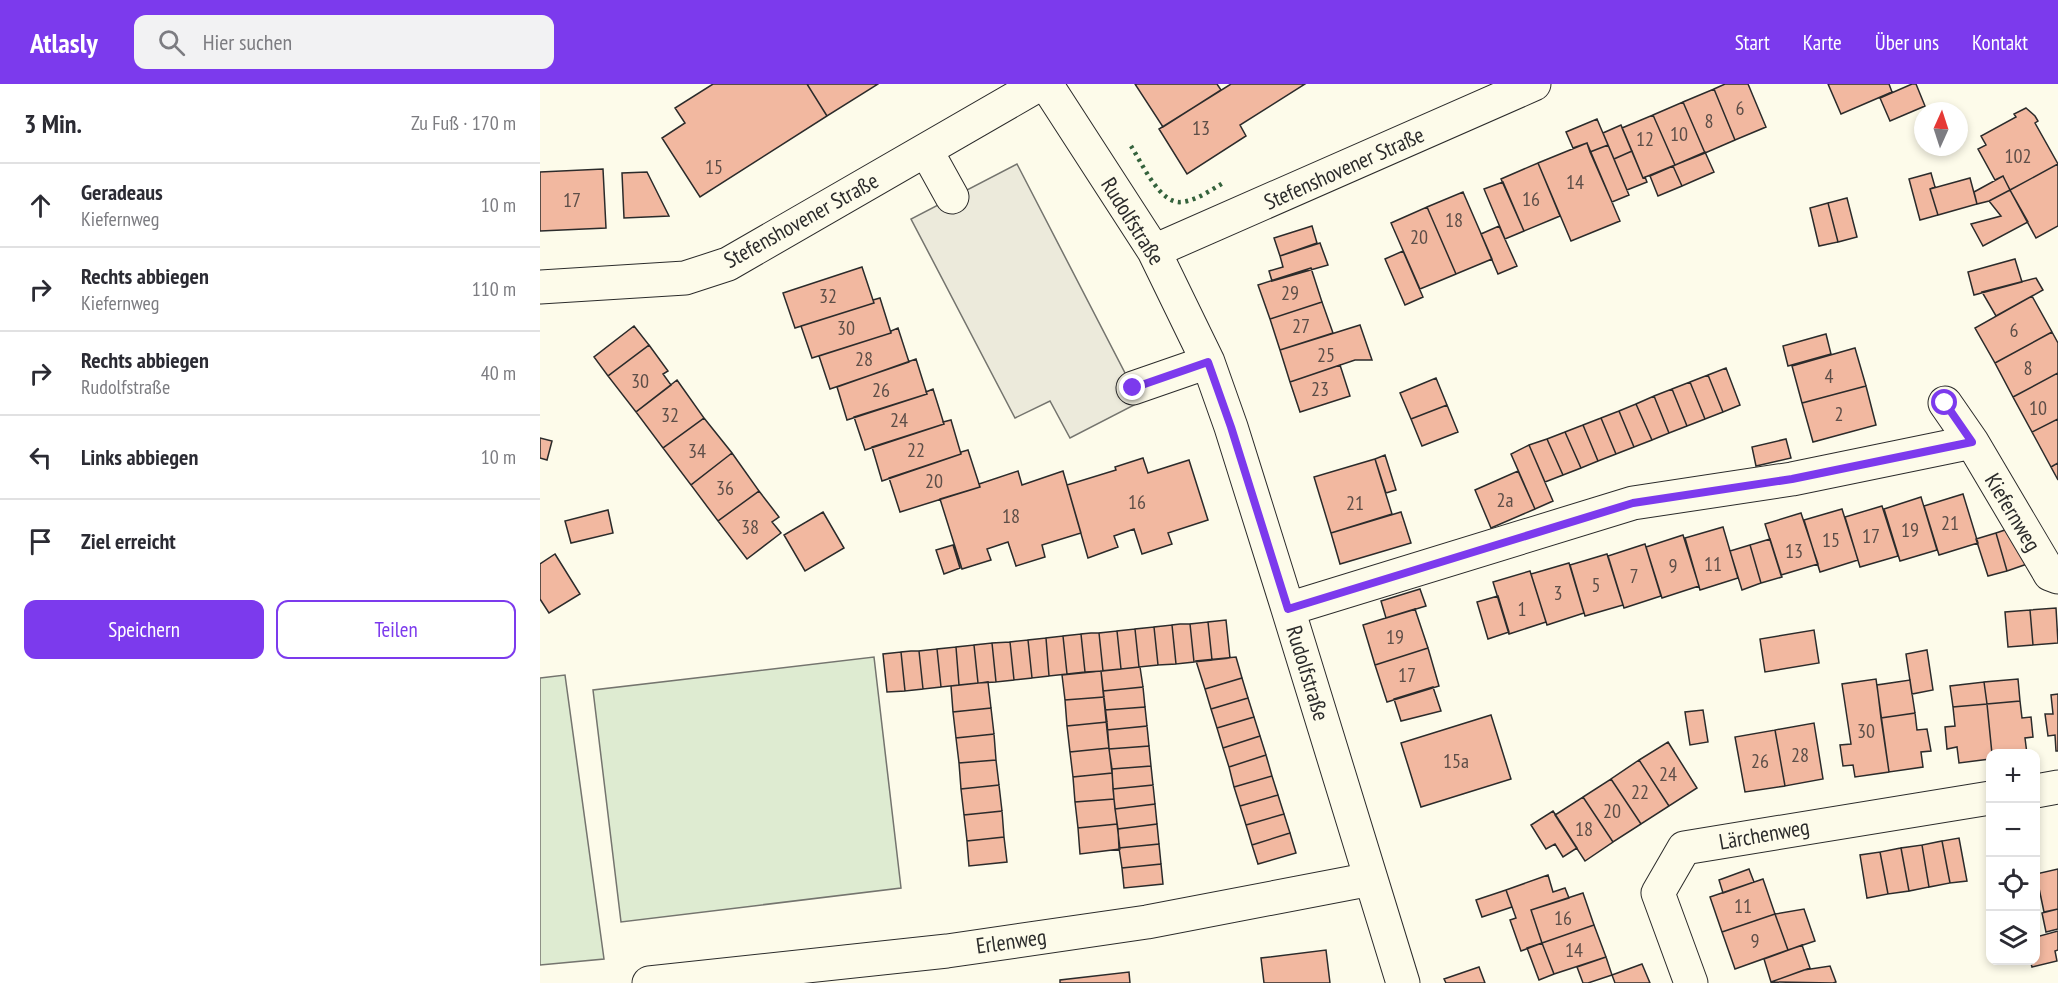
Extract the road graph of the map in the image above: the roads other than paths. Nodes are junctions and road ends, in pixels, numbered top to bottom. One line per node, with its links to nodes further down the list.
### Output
1 (1040, 84): 4 (street, Stefenshovener Straße)
2 (1046, 84): 6 (street, Rudolfstraße)
3 (1534, 84): 6 (street, Stefenshovener Straße)
4 (926, 150): 5 (street); 7 (street, Stefenshovener Straße)
5 (952, 197)
6 (1154, 251): 8 (street, Rudolfstraße)
7 (540, 287)
8 (1208, 362): 9 (street); 13 (street, Rudolfstraße)
9 (1133, 388)
10 (1945, 403): 11 (street, Kiefernweg)
11 (1972, 442): 12 (street, Kiefernweg); 13 (street)
12 (2058, 577)
13 (1288, 609): 17 (street, Rudolfstraße)
14 (2058, 787): 15 (street)
15 (2040, 790)
16 (1986, 799): 20 (street, Lärchenweg)
17 (1371, 879): 18 (street, Erlenweg); 19 (street, Rudolfstraße)
18 (649, 983)
19 (1403, 983)
20 (1691, 983)

